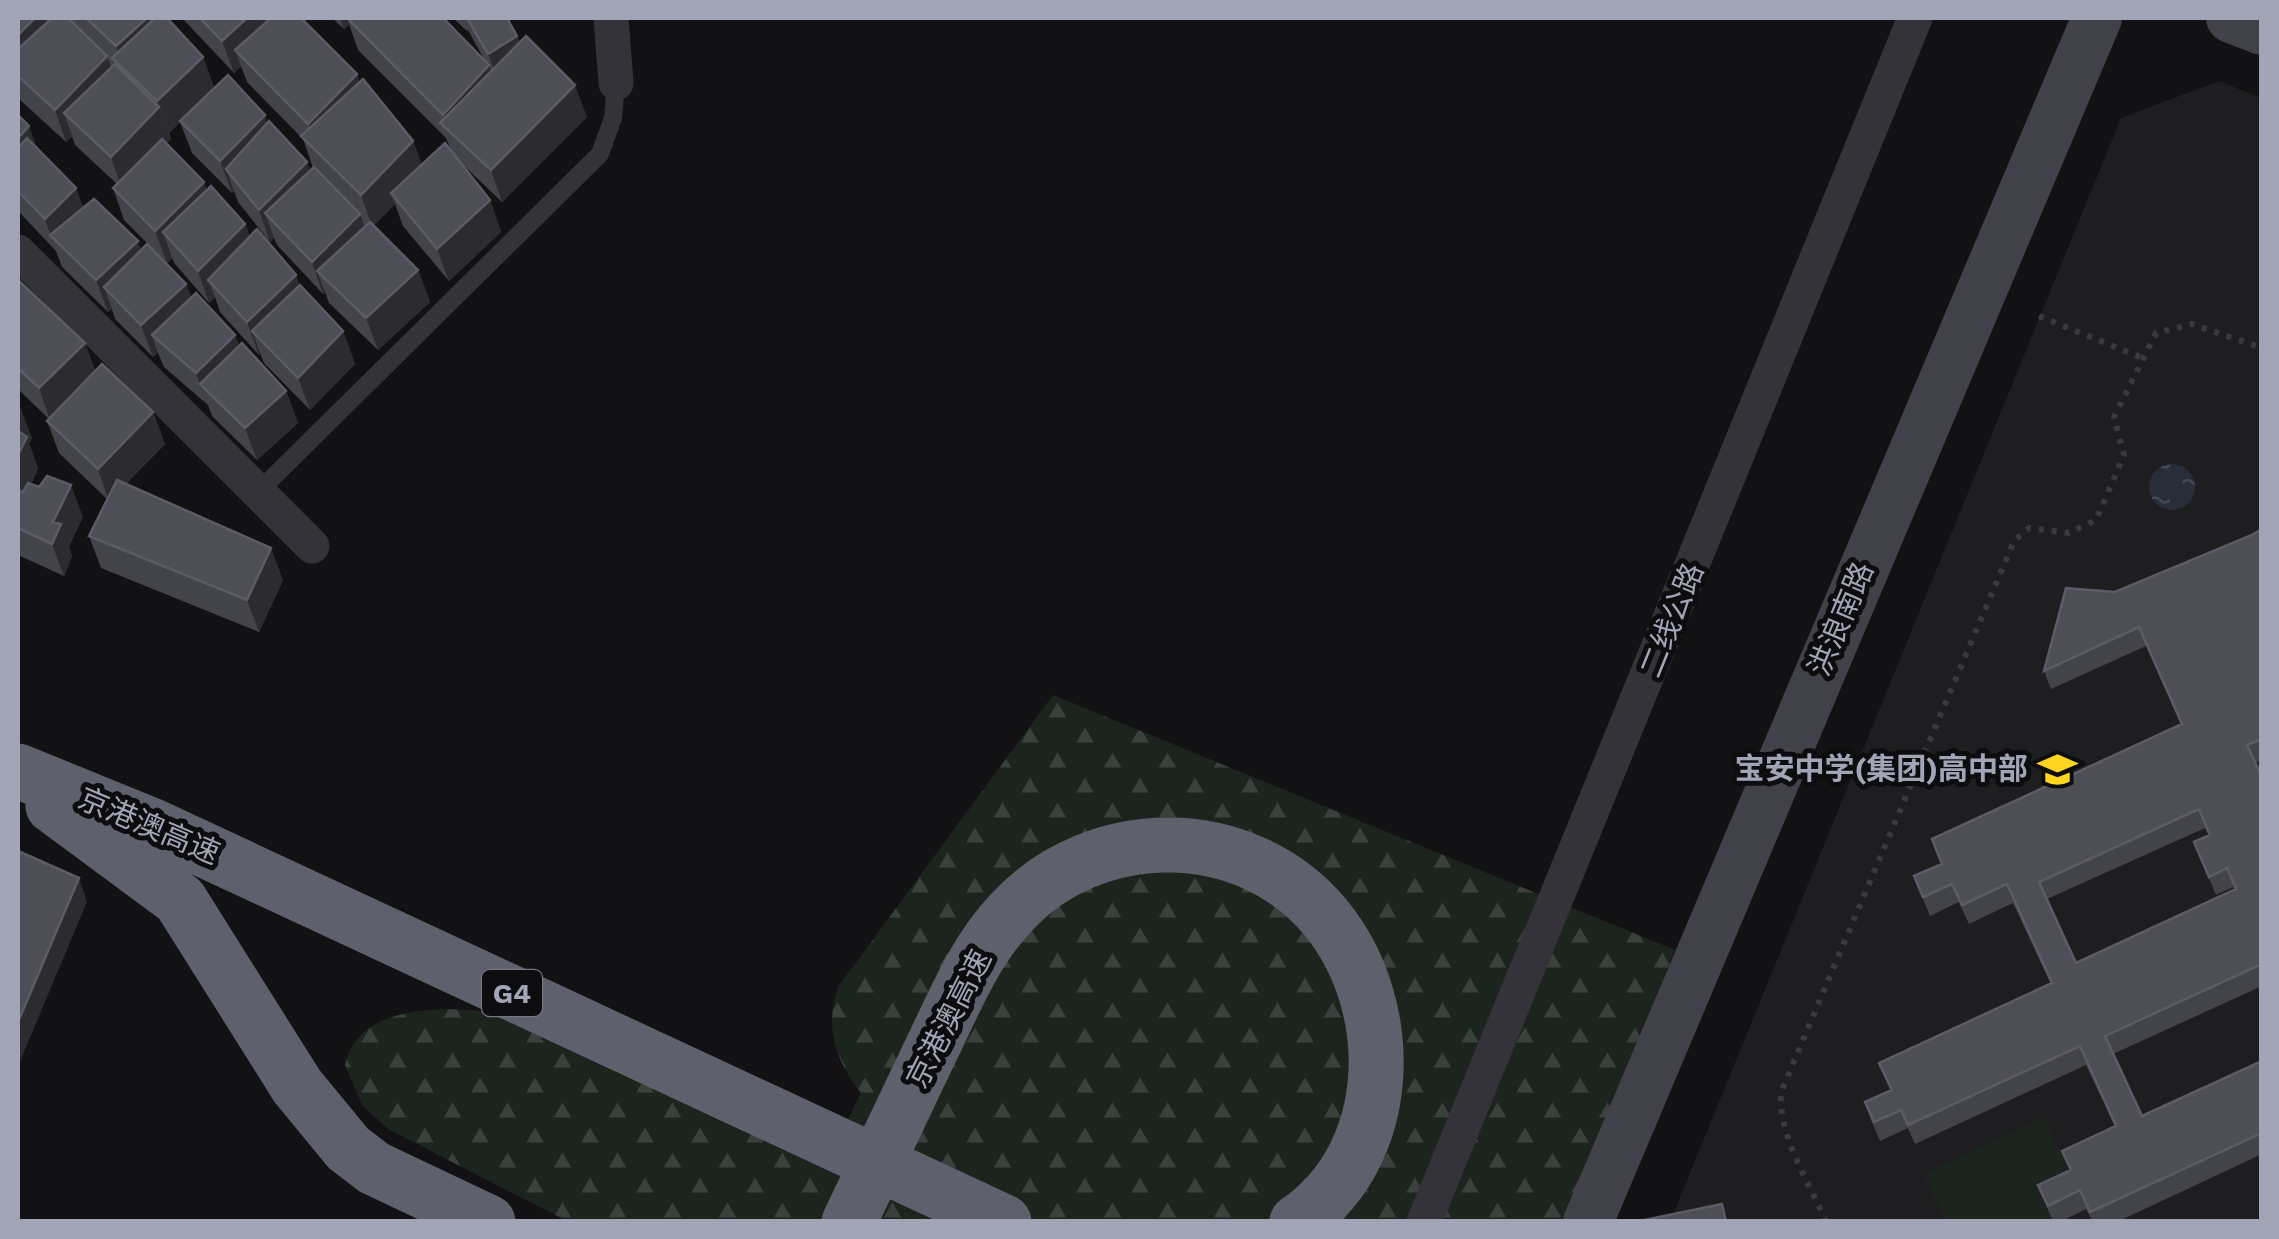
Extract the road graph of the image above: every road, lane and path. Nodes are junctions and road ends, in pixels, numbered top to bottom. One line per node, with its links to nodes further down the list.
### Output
1 (611, 18): 6 (street)
2 (1915, 18): 21 (street, 二线公路)
3 (2096, 18): 22 (main road, 洪浪南路)
4 (2231, 18): 5 (main road)
5 (2262, 30)
6 (616, 83): 11 (lane)
7 (18, 252): 11 (street)
8 (2039, 316): 10 (path)
9 (2262, 348): 10 (path)
10 (2140, 358): 23 (path)
11 (258, 492): 12 (street)
12 (312, 546)
13 (18, 771): 19 (highway, 京港澳高速 / G4)
14 (18, 778): 16 (highway)
15 (18, 814): 16 (highway)
16 (115, 854): 17 (highway)
17 (488, 1222)
18 (849, 1222): 20 (highway, 京港澳高速)
19 (1004, 1222)
20 (1298, 1222)
21 (1424, 1222)
22 (1588, 1222)
23 (1826, 1222)

